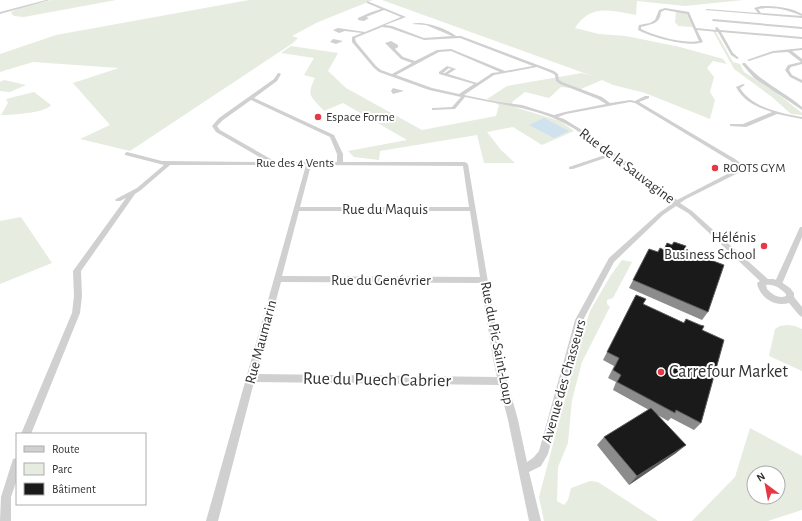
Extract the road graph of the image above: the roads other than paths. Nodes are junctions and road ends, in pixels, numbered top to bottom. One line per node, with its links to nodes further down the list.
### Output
1 (49, 0): 4 (street)
2 (368, 2): 3 (street)
3 (383, 9): 7 (street); 10 (street)
4 (0, 13)
5 (760, 14): 6 (street); 6 (street); 8 (street)
6 (802, 16)
7 (362, 17)
8 (712, 20): 11 (street); 14 (street)
9 (420, 23): 16 (street)
10 (383, 26): 15 (street); 16 (street)
11 (802, 28)
12 (695, 29): 14 (street); 20 (street); 20 (street)
13 (344, 30): 15 (street)
14 (719, 31): 17 (street); 25 (street)
15 (364, 32): 18 (street)
16 (454, 36): 28 (street)
17 (802, 38)
18 (354, 39): 19 (street); 32 (street, Rue de la Sauvagine)
19 (344, 41)
20 (700, 43): 23 (street)
21 (393, 48): 27 (street)
22 (802, 49): 24 (street)
23 (704, 50)
24 (788, 50): 25 (street); 26 (street)
25 (743, 59): 44 (street)
26 (802, 62): 33 (street)
27 (416, 63): 29 (street); 32 (street)
28 (539, 66): 29 (street); 42 (street)
29 (505, 72): 35 (street)
30 (279, 74): 40 (street)
31 (446, 74): 35 (street)
32 (393, 75): 34 (street, Rue de la Sauvagine)
33 (802, 82)
34 (416, 84): 37 (street); 38 (street, Rue de la Sauvagine)
35 (477, 84): 38 (street)
36 (743, 85): 45 (street)
37 (406, 89)
38 (462, 96): 43 (street); 46 (street, Rue de la Sauvagine)
39 (647, 97): 41 (street)
40 (251, 98): 51 (street); 52 (street)
41 (636, 102): 42 (street); 59 (street, Avenue des Chasseurs)
42 (610, 105): 46 (street)
43 (434, 109)
44 (802, 109)
45 (777, 112): 47 (street); 48 (street)
46 (554, 117): 50 (street, Rue de la Sauvagine)
47 (802, 118)
48 (732, 125)
49 (127, 154): 53 (street, Rue des 4 Vents)
50 (612, 154): 56 (street); 59 (street, Rue de la Sauvagine)
51 (274, 162): 53 (street, Rue des 4 Vents); 54 (street, Rue des 4 Vents)
52 (340, 162): 54 (street, Rue des 4 Vents); 55 (street, Rue des 4 Vents)
53 (169, 163): 57 (street)
54 (309, 163): 60 (street, Rue Maumarin)
55 (464, 164): 61 (street, Rue du Pic Saint-Loup)
56 (571, 168)
57 (132, 194): 58 (street); 73 (street)
58 (118, 200)
59 (677, 204): 65 (street, Rue de la Sauvagine); 75 (street, Avenue des Chasseurs)
60 (297, 209): 61 (street, Rue du Maquis); 63 (street, Rue Maumarin)
61 (472, 209): 64 (street, Rue du Pic Saint-Loup)
62 (802, 229): 66 (street)
63 (278, 279): 64 (street, Rue du Genévrier); 71 (street, Rue Maumarin)
64 (484, 280): 72 (street, Rue du Pic Saint-Loup)
65 (766, 282): 66 (street); 68 (street)
66 (778, 284): 67 (street)
67 (790, 298): 68 (street); 69 (street)
68 (779, 300): 70 (street)
69 (802, 313)
70 (802, 319)
71 (251, 378): 72 (street, Rue du Puech Cabrier); 77 (street, Rue Maumarin)
72 (502, 381): 75 (street, Rue du Pic Saint-Loup)
73 (26, 433)
74 (16, 466): 76 (street)
75 (523, 470): 78 (street, Rue du Pic Saint-Loup)
76 (5, 521)
77 (212, 521)
78 (535, 521)

